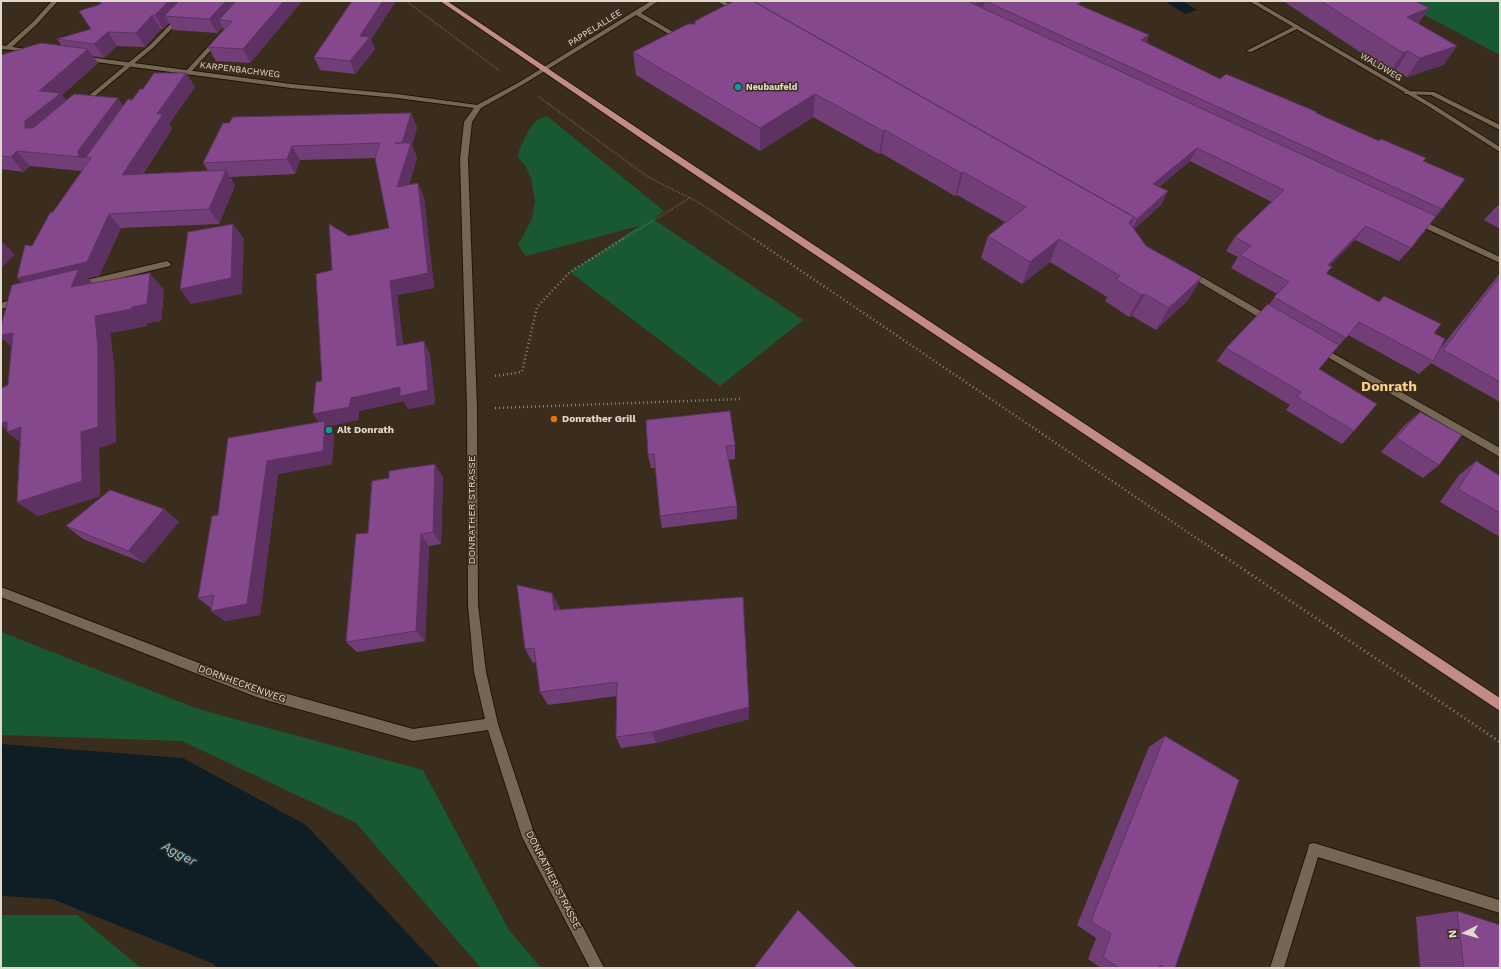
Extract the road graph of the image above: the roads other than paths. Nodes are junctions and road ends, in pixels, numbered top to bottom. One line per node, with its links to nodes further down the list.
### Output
1 (55, 1): 12 (street)
2 (196, 1): 16 (street)
3 (443, 1): 17 (main road)
4 (655, 1): 7 (street, PAPPELALLEE)
5 (720, 1): 8 (street)
6 (1252, 1): 9 (street, WALDWEG)
7 (636, 13): 11 (street); 17 (street, PAPPELALLEE)
8 (746, 16)
9 (1297, 27): 13 (street); 19 (street, WALDWEG)
10 (225, 31): 18 (street)
11 (687, 42)
12 (4, 48): 14 (street)
13 (1249, 50)
14 (38, 52)
15 (76, 57): 16 (street, KARPENBACHWEG)
16 (130, 64): 18 (street, KARPENBACHWEG); 21 (street)
17 (544, 68): 20 (street); 35 (main road)
18 (188, 72): 20 (street, KARPENBACHWEG)
19 (1407, 93): 22 (street); 23 (street, WALDWEG)
20 (478, 107): 36 (street, DONRATHER STRASSE)
21 (77, 109)
22 (1500, 128)
23 (1500, 150)
24 (1406, 217): 25 (street)
25 (1500, 260)
26 (167, 264): 28 (street)
27 (1183, 269): 31 (street)
28 (71, 287)
29 (28, 298): 30 (street)
30 (1, 306)
31 (1279, 325)
32 (1314, 345): 33 (street)
33 (1500, 453)
34 (2, 591): 36 (street, DORNHECKENWEG)
35 (1500, 705)
36 (492, 724): 38 (street, DONRATHER STRASSE)
37 (1499, 907): 39 (street)
38 (598, 968)
39 (1277, 968)

